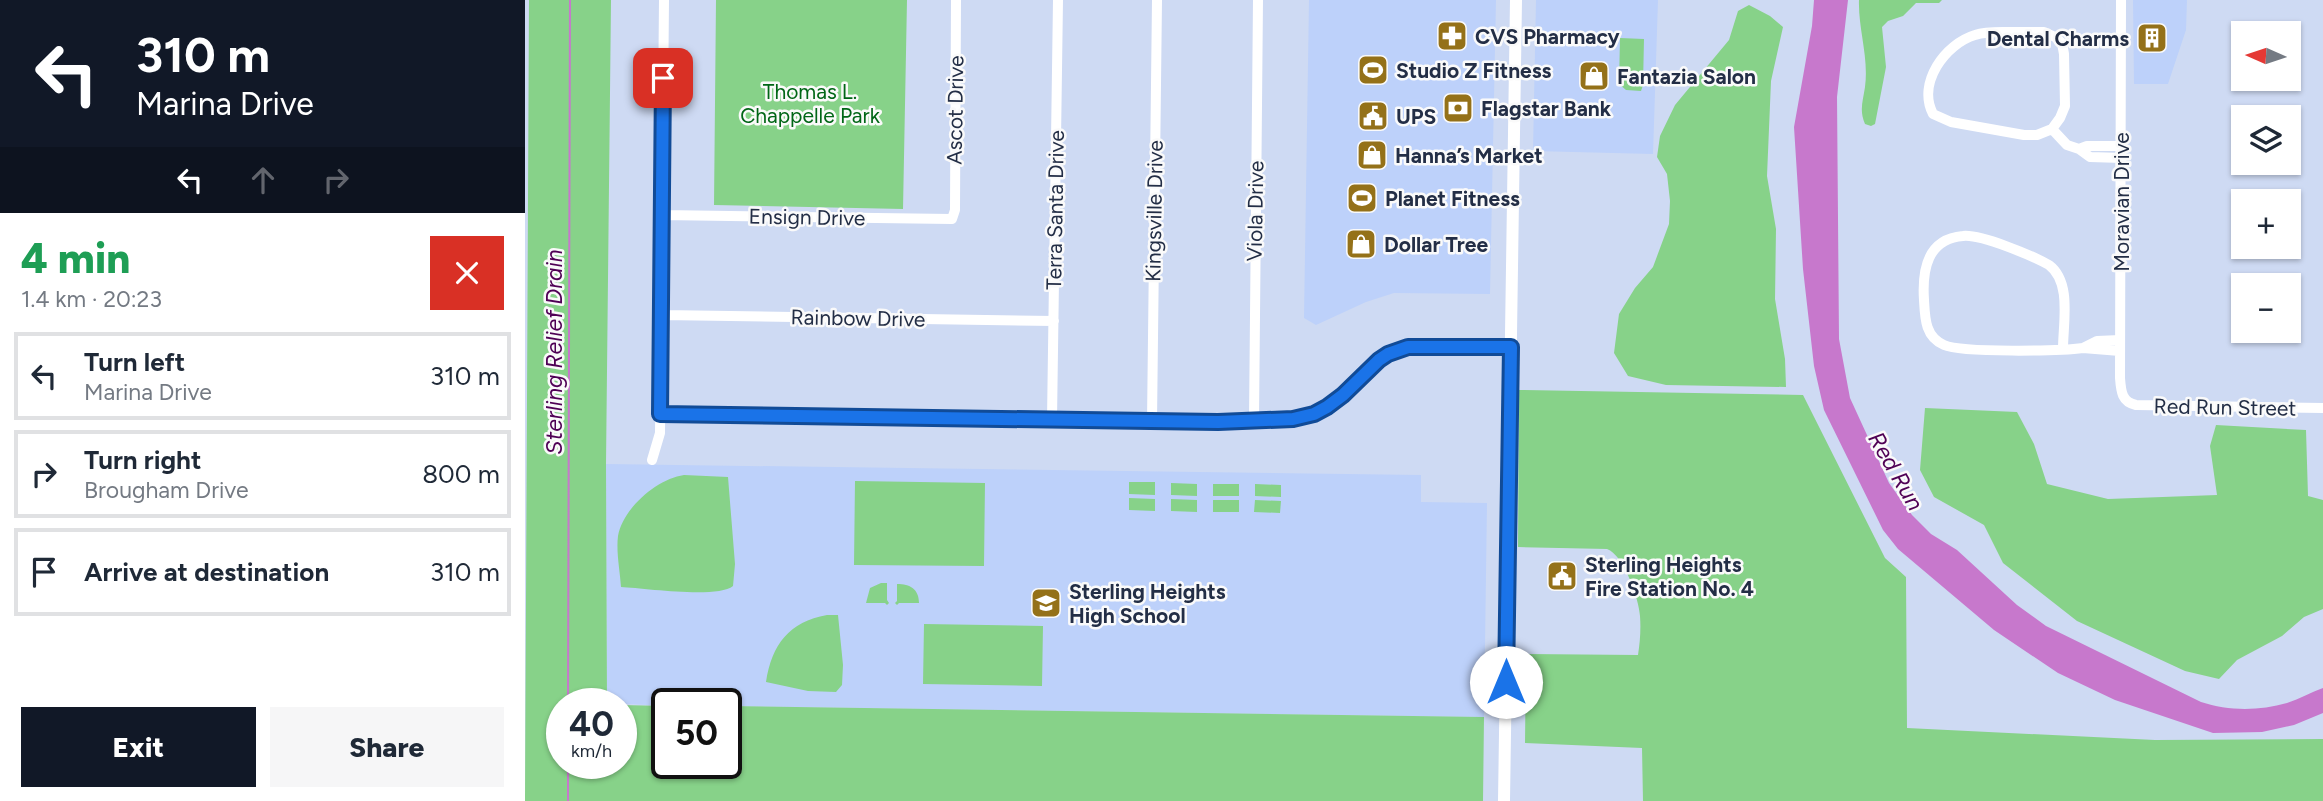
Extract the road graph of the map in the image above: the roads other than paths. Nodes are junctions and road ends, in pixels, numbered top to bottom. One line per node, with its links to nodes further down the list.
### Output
1 (664, 0): 12 (street)
2 (956, 0): 13 (street, Ascot Drive)
3 (1058, 0): 15 (street, Terra Santa Drive)
4 (1157, 0): 24 (street, Kingsville Drive)
5 (1258, 0): 23 (street, Viola Drive)
6 (1516, 0): 17 (main road)
7 (2121, 0): 9 (street, Moravian Drive)
8 (2052, 129): 8 (street); 10 (street)
9 (2122, 146): 10 (street); 11 (street, Moravian Drive)
10 (2079, 149): 11 (street)
11 (2122, 158): 16 (street, Moravian Drive)
12 (662, 215): 13 (street, Ensign Drive); 14 (street)
13 (952, 219)
14 (661, 315): 15 (street, Rainbow Drive); 21 (street)
15 (1054, 321): 22 (street, Terra Santa Drive)
16 (2120, 346): 18 (street); 19 (street, Moravian Drive)
17 (1511, 347): 23 (street); 26 (main road)
18 (2063, 349): 18 (street)
19 (2128, 402): 20 (street, Red Run Street)
20 (2323, 408)
21 (660, 414): 22 (street); 25 (street)
22 (1052, 420): 24 (street)
23 (1254, 421): 24 (street)
24 (1151, 422)
25 (652, 460)
26 (1504, 801)

